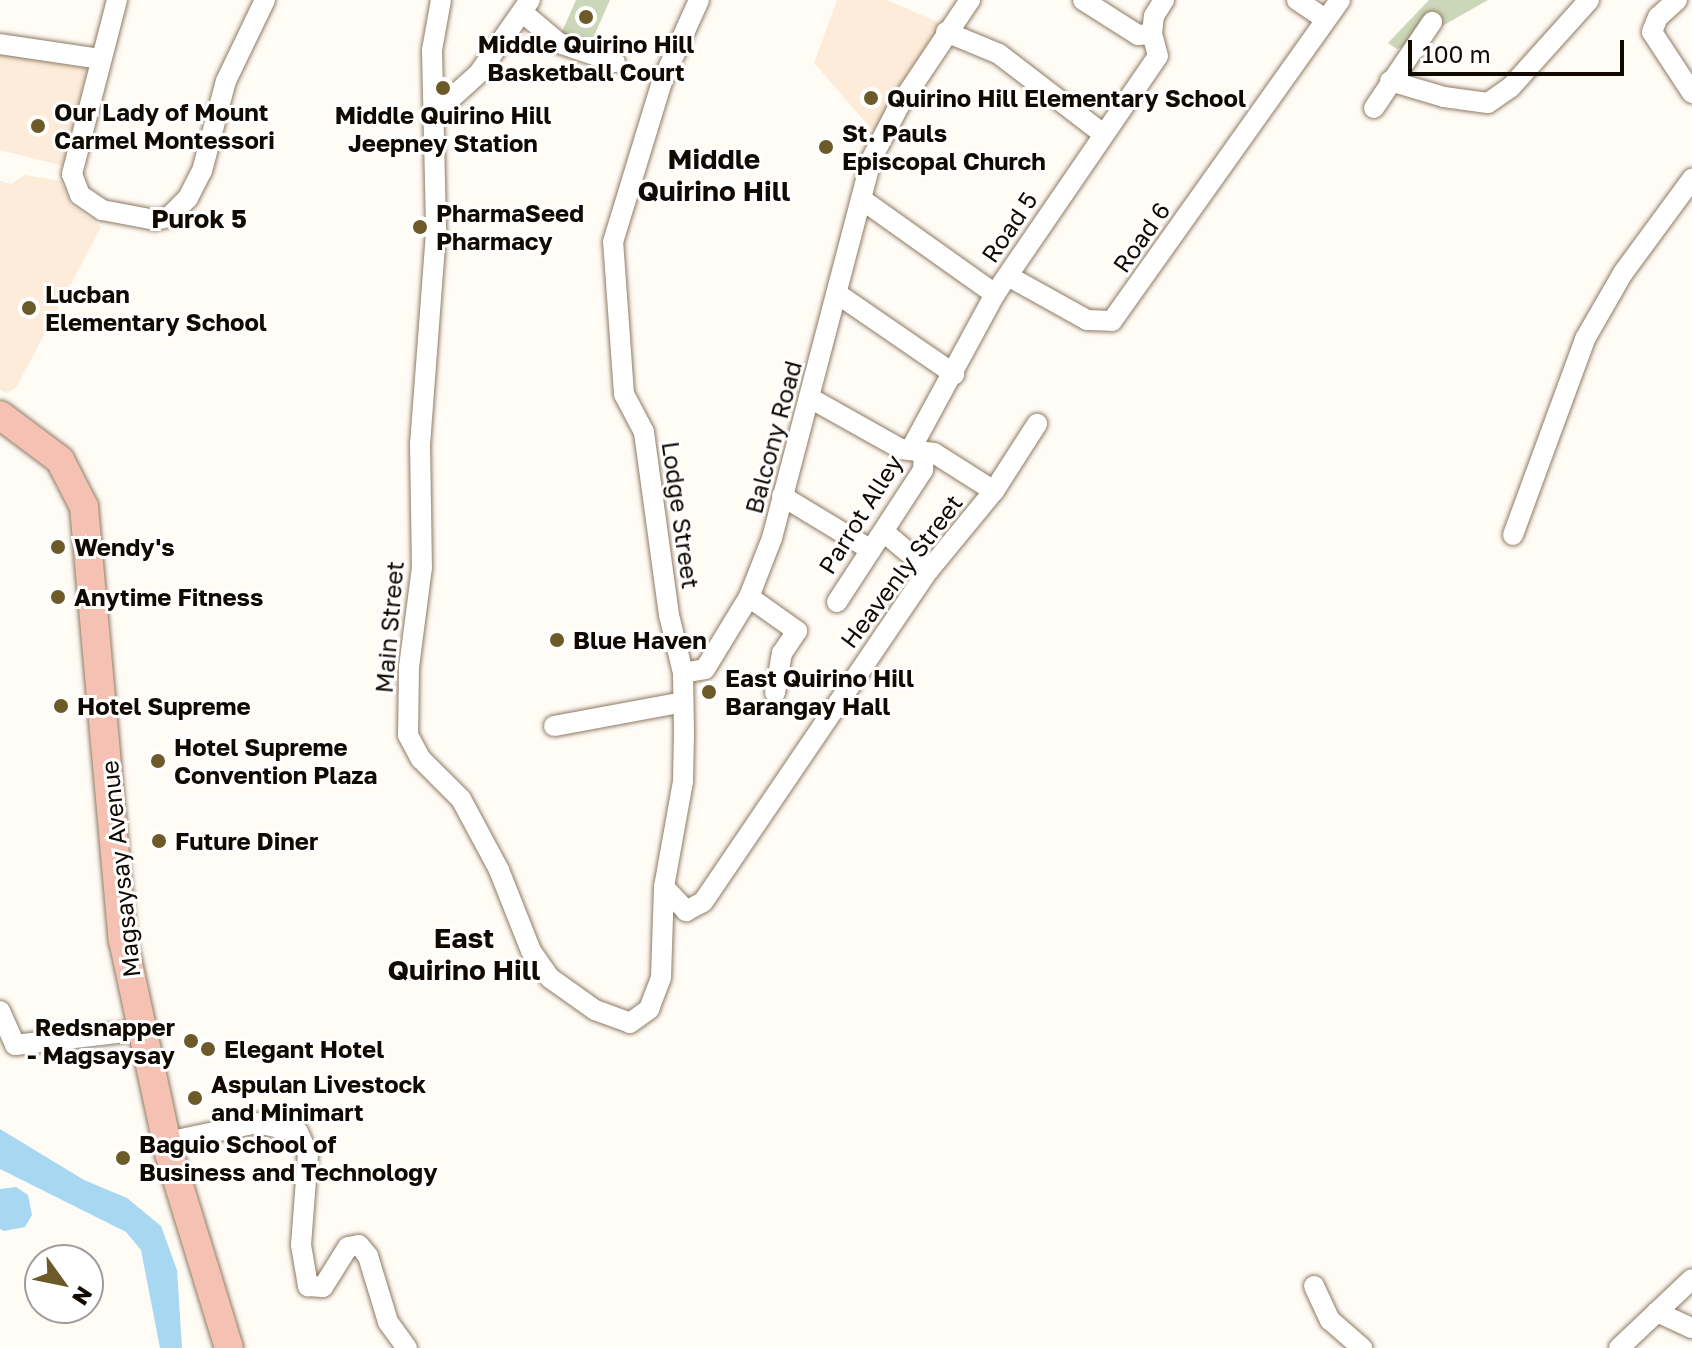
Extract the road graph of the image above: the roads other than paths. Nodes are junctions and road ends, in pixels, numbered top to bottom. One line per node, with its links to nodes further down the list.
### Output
1 (117, 0): 18 (street)
2 (265, 0): 18 (street)
3 (441, 0): 23 (street, Main Street)
4 (699, 0): 43 (street, Lodge Street)
5 (970, 0): 15 (street, Balcony Road)
6 (1083, 0): 16 (street)
7 (1164, 0): 16 (street)
8 (1297, 0): 13 (street)
9 (1340, 0): 13 (street, Road 6)
10 (1589, 0): 20 (street)
11 (1677, 0): 21 (street)
12 (526, 6): 19 (street); 23 (street)
13 (1325, 19): 27 (street, Road 6)
14 (1432, 22): 20 (street)
15 (946, 32): 24 (street); 26 (street, Balcony Road)
16 (1152, 34): 24 (street, Road 5)
17 (0, 44): 18 (street)
18 (100, 59)
19 (615, 62)
20 (1390, 81): 22 (street)
21 (1692, 93)
22 (1374, 108)
23 (436, 112): 47 (street, Main Street)
24 (1102, 133): 27 (street, Road 5)
25 (1692, 179): 38 (street)
26 (864, 201): 28 (street); 29 (street, Balcony Road)
27 (1008, 276): 28 (street, Road 5)
28 (995, 294): 30 (street, Road 5)
29 (839, 295): 30 (street); 31 (street, Balcony Road)
30 (954, 374): 34 (street, Road 5)
31 (810, 398): 34 (street); 36 (street, Balcony Road)
32 (0, 415): 49 (highway, Magsaysay Avenue)
33 (1037, 424): 35 (street, Heavenly Street)
34 (918, 450): 35 (street); 37 (street, Parrot Alley)
35 (994, 491): 40 (street, Heavenly Street)
36 (782, 496): 39 (street); 41 (street, Balcony Road)
37 (884, 532): 39 (street, Parrot Alley); 40 (street)
38 (1513, 535)
39 (871, 550): 42 (street, Parrot Alley)
40 (929, 570): 47 (street, Heavenly Street)
41 (749, 597): 43 (street, Balcony Road); 44 (street)
42 (837, 602)
43 (683, 673): 45 (street)
44 (775, 692)
45 (683, 702): 46 (street); 47 (street)
46 (554, 726)
47 (664, 887)
48 (0, 1011): 49 (street)
49 (142, 1030): 50 (highway, Magsaysay Avenue)
50 (167, 1142): 55 (highway, Magsaysay Avenue); 56 (street)
51 (1692, 1279): 53 (street)
52 (1314, 1286): 57 (street)
53 (1657, 1312): 54 (street); 58 (street)
54 (1692, 1328)
55 (229, 1348)
56 (407, 1348)
57 (1362, 1348)
58 (1619, 1348)

